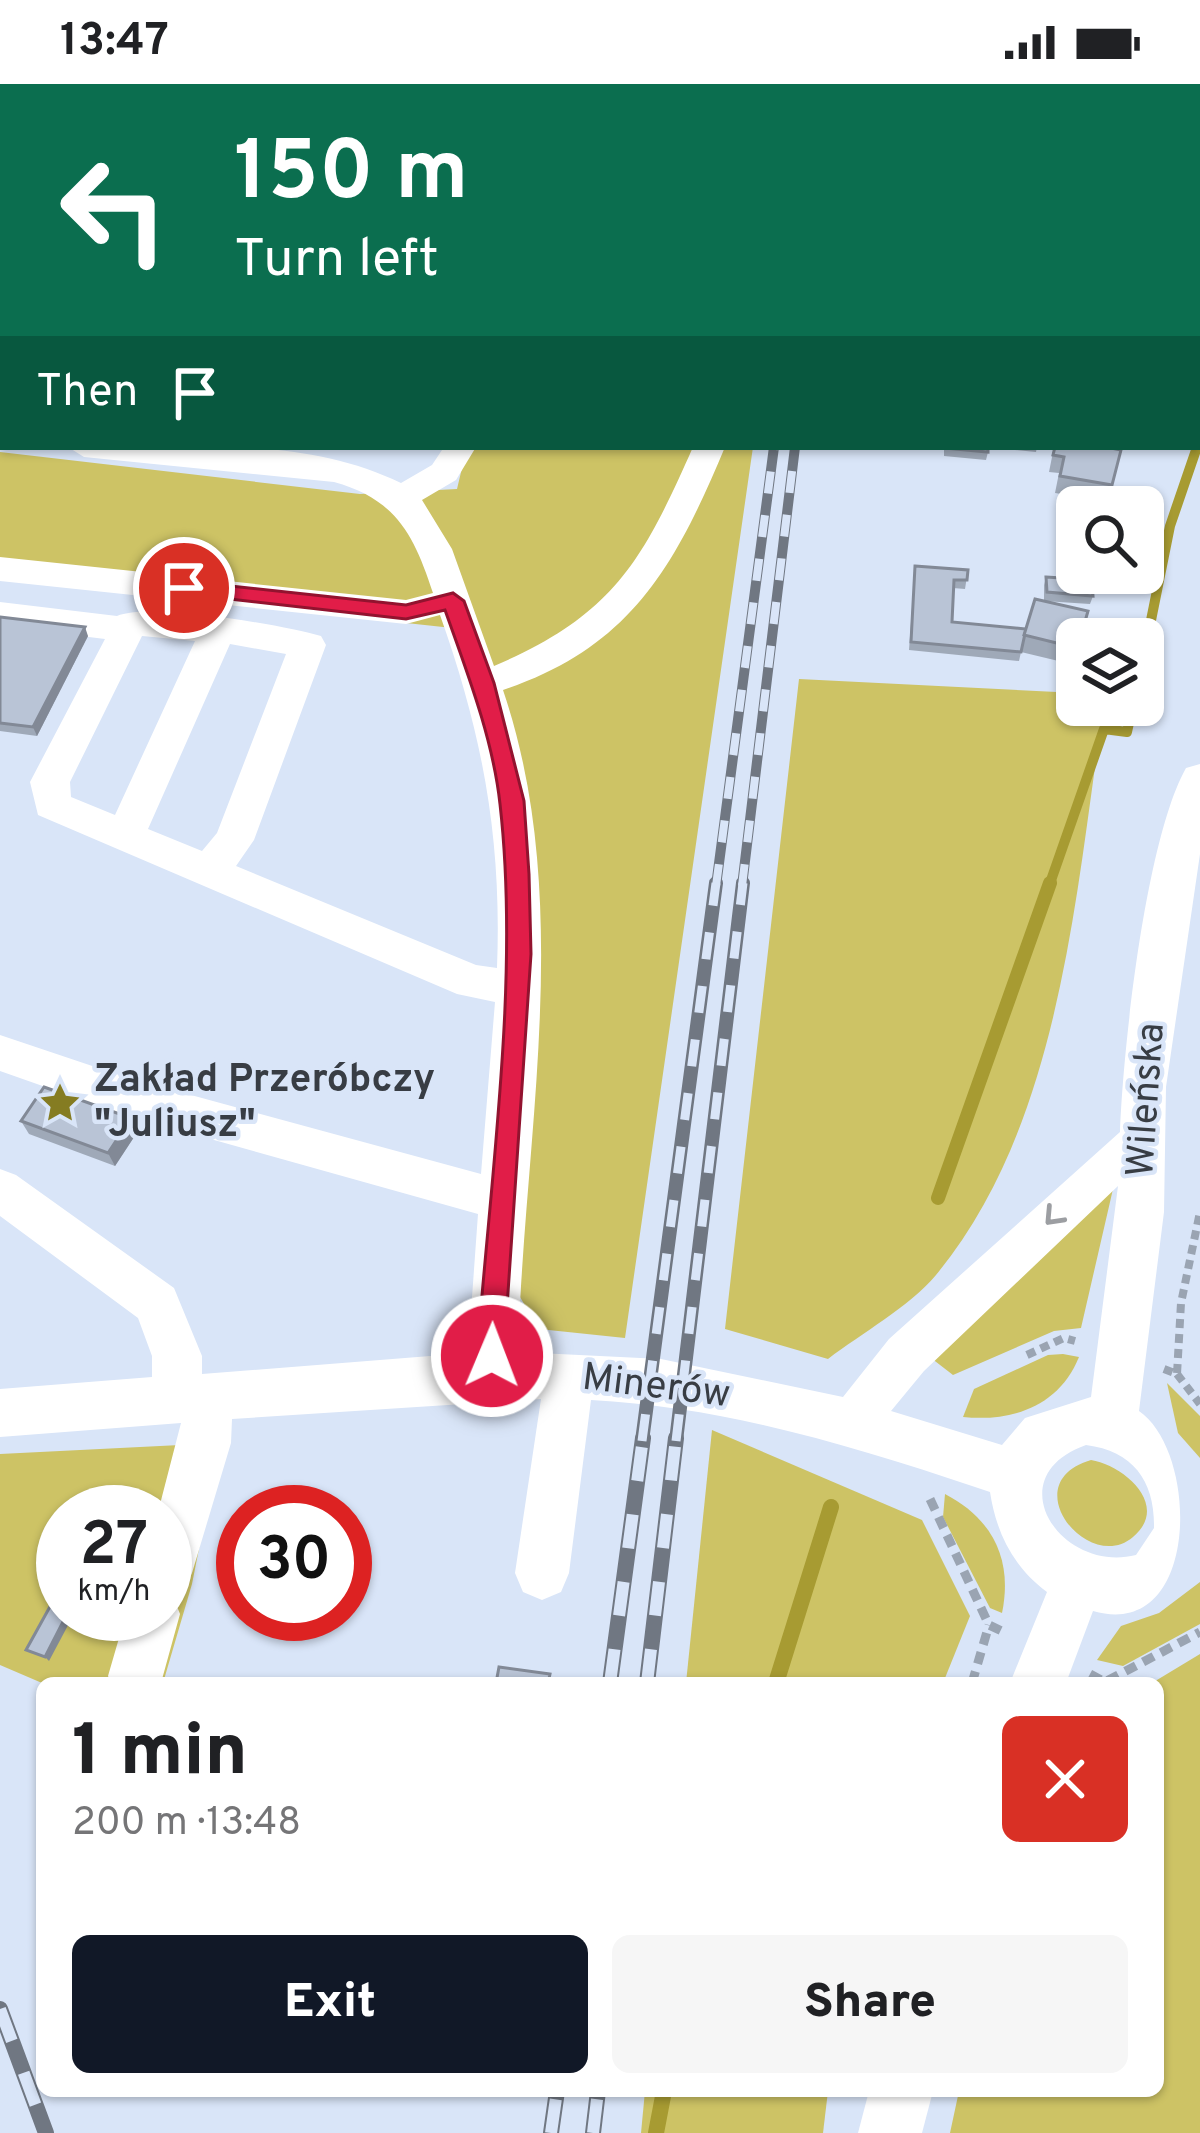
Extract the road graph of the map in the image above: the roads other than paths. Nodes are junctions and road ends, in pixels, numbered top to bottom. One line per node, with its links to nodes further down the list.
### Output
1 (114, 450): 4 (street)
2 (459, 450): 4 (street)
3 (708, 450): 10 (street)
4 (400, 496): 6 (street)
5 (0, 569): 6 (street)
6 (453, 601): 10 (street)
7 (0, 614): 8 (street)
8 (124, 629): 9 (street); 12 (street)
9 (218, 630): 12 (street); 13 (street)
10 (482, 683): 14 (street)
11 (1200, 778): 16 (street, Wileńska)
12 (122, 835): 13 (street)
13 (210, 870): 14 (street)
14 (516, 987): 18 (street)
15 (0, 1053): 18 (street)
16 (1142, 1142): 23 (street, Wileńska); 24 (street, one-way to 24)
17 (0, 1189): 21 (street)
18 (501, 1194): 19 (street)
19 (492, 1375): 20 (street, Minerów); 21 (street, Minerów)
20 (568, 1376): 24 (street, Minerów); 28 (street)
21 (192, 1400): 22 (street, Minerów); 26 (street)
22 (0, 1413)
23 (1112, 1424): 25 (street); 27 (street)
24 (854, 1427): 25 (street, Minerów)
25 (1016, 1475): 29 (street)
26 (192, 1485)
27 (1194, 1516): 29 (street)
28 (542, 1573)
29 (1078, 1581): 32 (street)
30 (146, 1641): 31 (street)
31 (136, 1676)
32 (1040, 1677)
33 (899, 2097): 34 (street)
34 (890, 2133)

